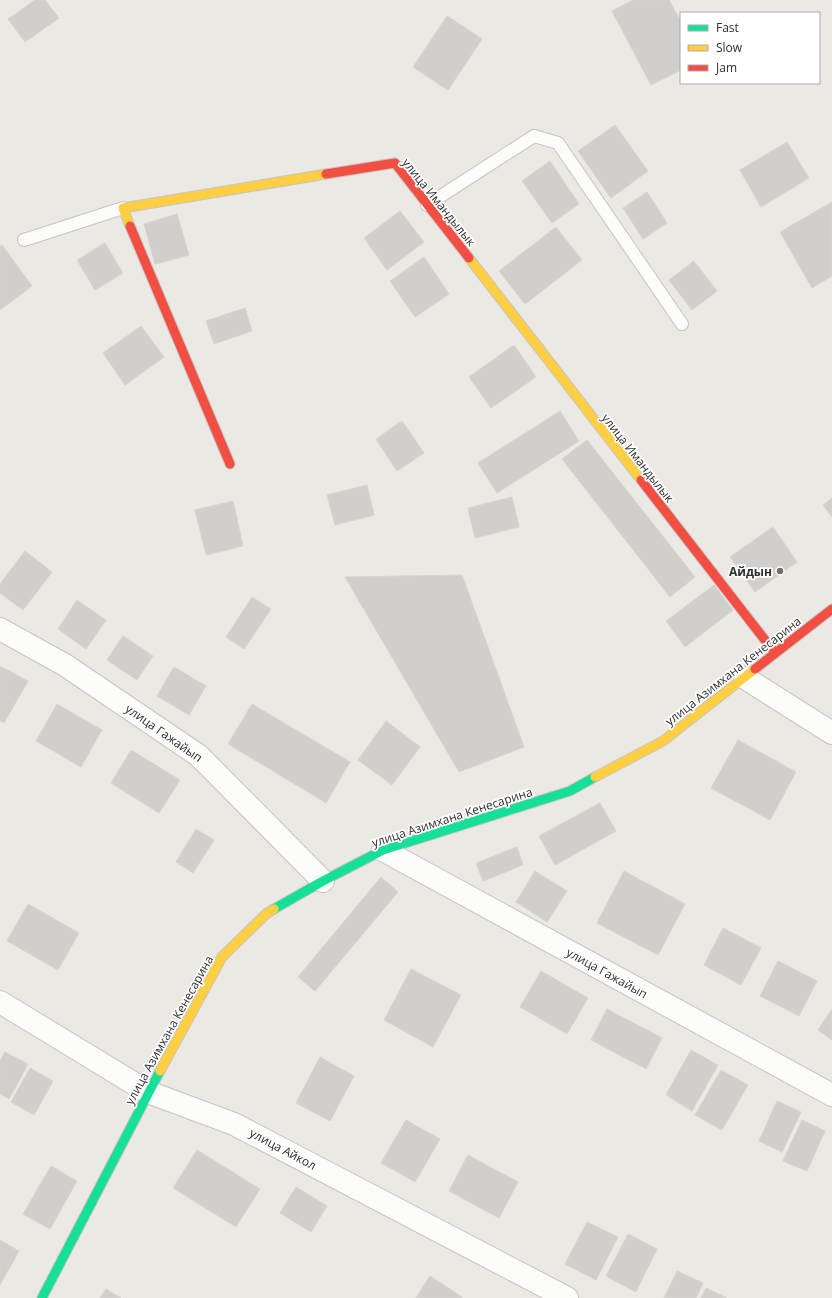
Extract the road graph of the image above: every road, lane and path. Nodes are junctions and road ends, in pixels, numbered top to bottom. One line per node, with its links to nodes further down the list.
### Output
1 (427, 205): 2 (street, улица Имандылык); 4 (lane); 8 (street, улица Имандылык)
2 (123, 208): 3 (lane); 5 (street)
3 (24, 240)
4 (682, 324)
5 (230, 464)
6 (832, 609): 8 (street, улица Азимхана Кенесарина)
7 (0, 629): 12 (street, улица Гажайып)
8 (775, 653): 9 (street, улица Азимхана Кенесарина)
9 (745, 678): 10 (street); 11 (street, улица Азимхана Кенесарина)
10 (832, 733)
11 (383, 850): 12 (street, улица Азимхана Кенесарина); 15 (street, улица Гажайып)
12 (323, 880): 14 (street, улица Азимхана Кенесарина)
13 (0, 1002): 14 (street, улица Айкол)
14 (148, 1092): 16 (street, улица Азимхана Кенесарина); 17 (street, улица Айкол)
15 (832, 1095)
16 (42, 1298)
17 (567, 1298)

